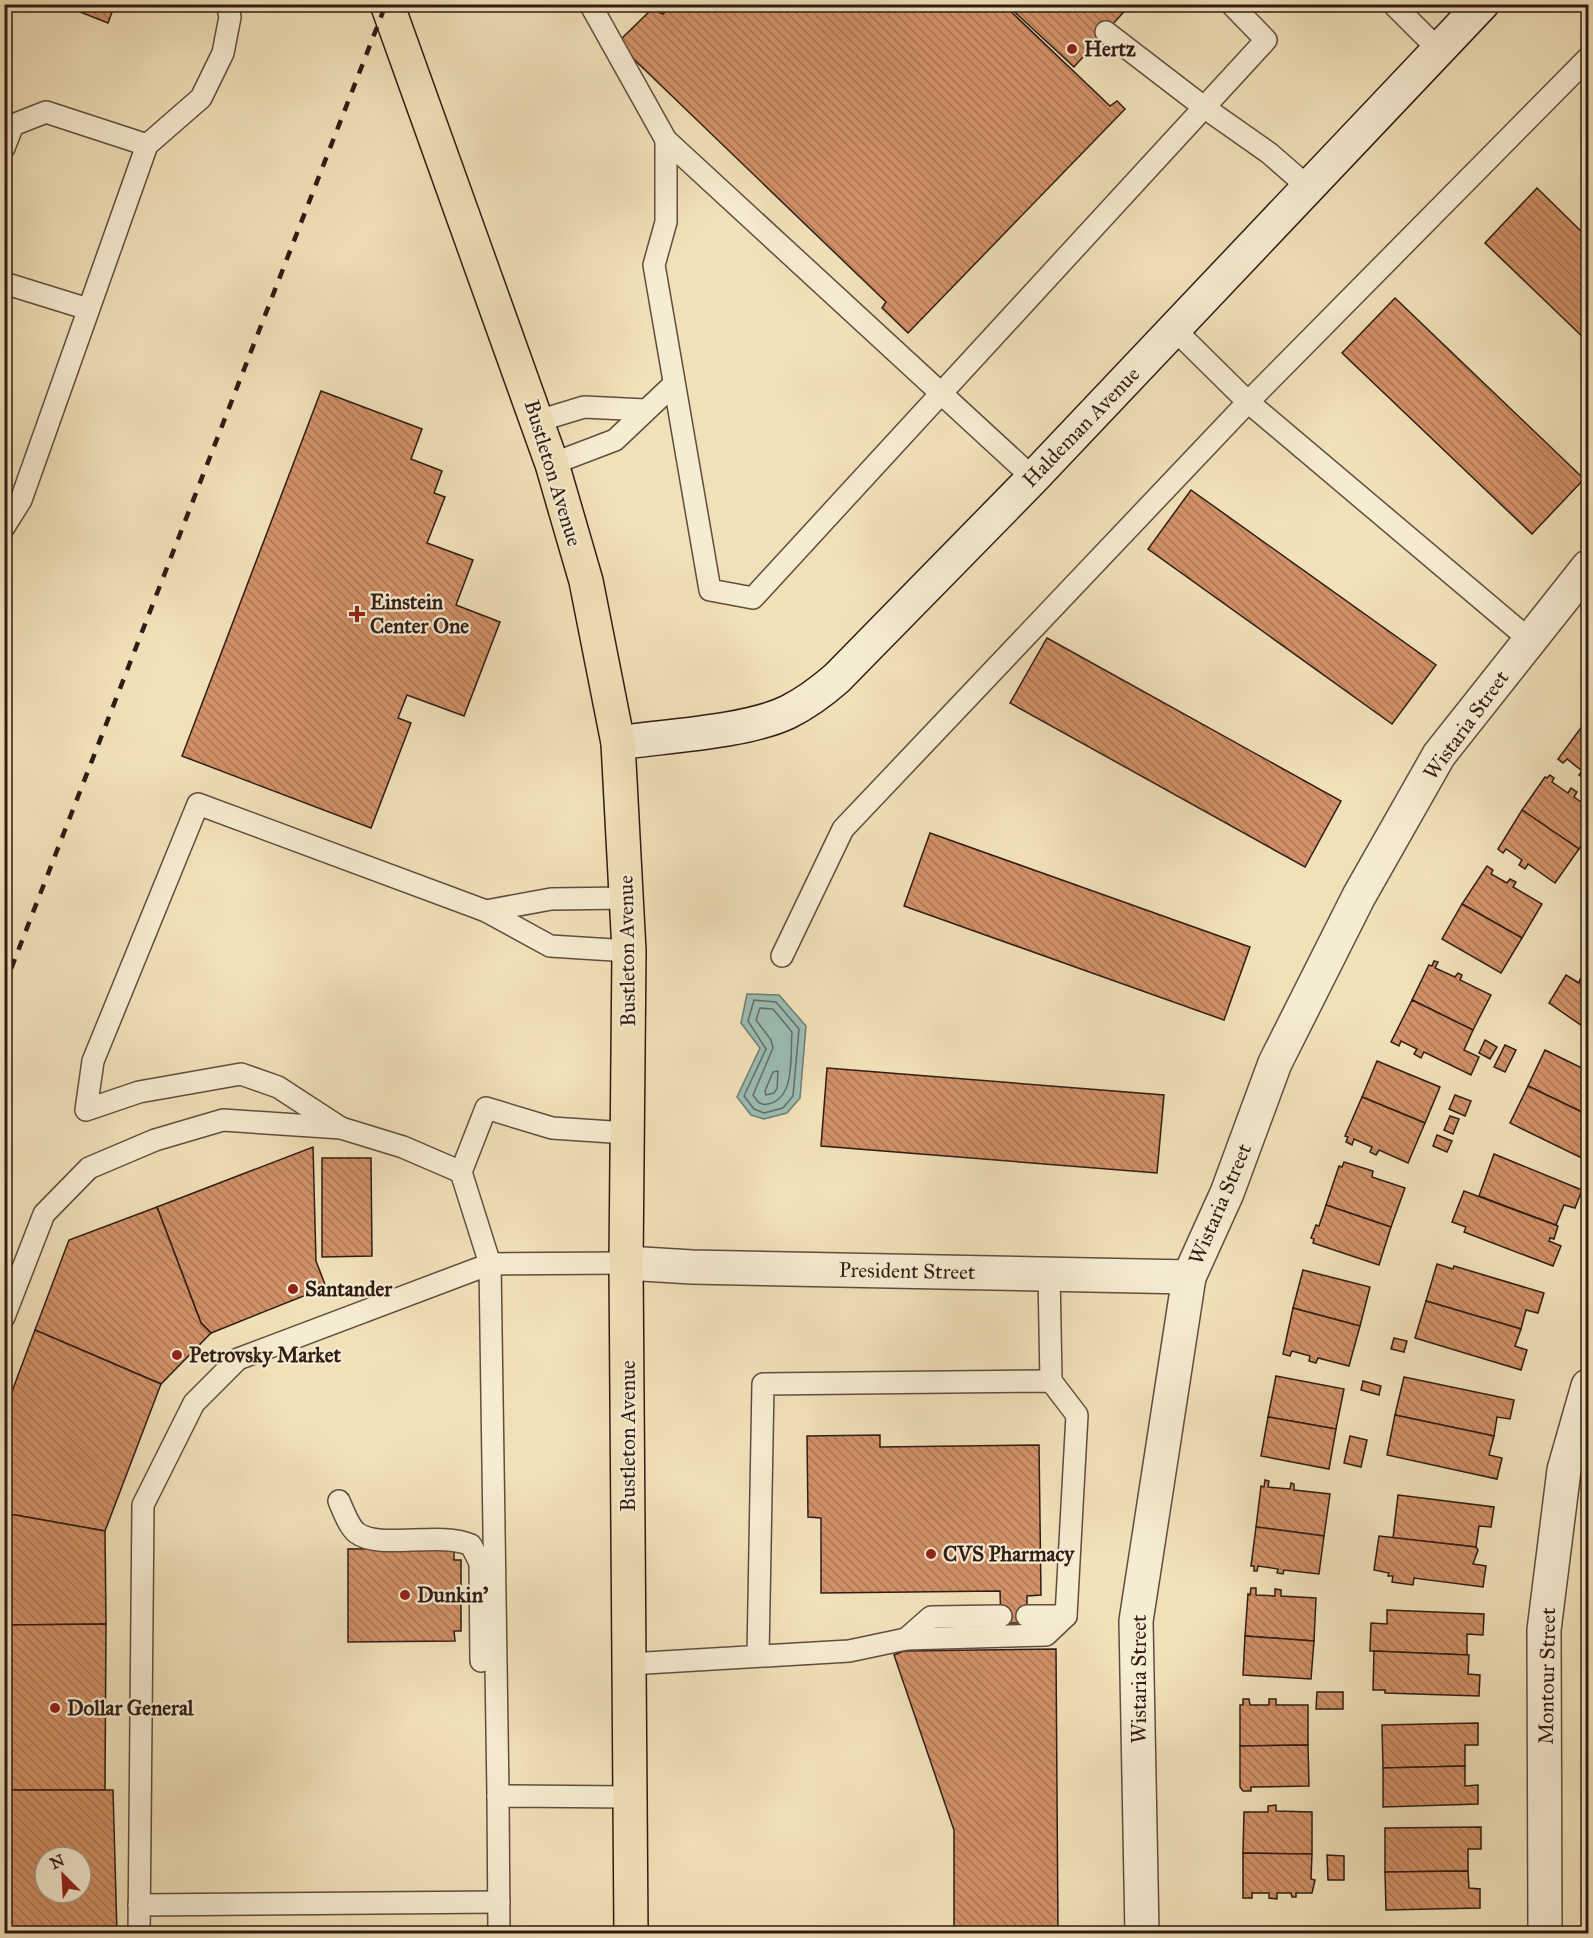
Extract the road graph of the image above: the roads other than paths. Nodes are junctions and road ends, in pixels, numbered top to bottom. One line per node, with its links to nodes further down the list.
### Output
1 (226, 4): 12 (lane)
2 (387, 4): 22 (main road, Bustleton Avenue)
3 (590, 4): 11 (lane)
4 (1231, 4): 10 (lane)
5 (1393, 4): 8 (lane)
6 (1482, 4): 8 (street, Haldeman Avenue)
7 (1106, 32): 10 (lane)
8 (1438, 49): 14 (street, Haldeman Avenue)
9 (1588, 58): 20 (lane)
10 (1205, 108): 14 (lane); 19 (lane)
11 (666, 140): 18 (lane); 19 (lane)
12 (147, 145): 13 (lane); 16 (lane)
13 (4, 148)
14 (1308, 188): 17 (street, Haldeman Avenue)
15 (4, 283): 16 (lane)
16 (88, 309): 25 (lane)
17 (1174, 329): 20 (lane); 24 (street, Haldeman Avenue)
18 (673, 384): 19 (lane); 21 (lane)
19 (942, 393): 24 (lane)
20 (1248, 402): 27 (lane); 32 (lane)
21 (645, 410): 22 (lane); 23 (lane)
22 (538, 421): 23 (main road, Bustleton Avenue)
23 (552, 464): 28 (main road, Bustleton Avenue)
24 (1033, 478): 28 (street, Haldeman Avenue)
25 (4, 527)
26 (1588, 567): 27 (street, Wistaria Street)
27 (1530, 640): 39 (street, Wistaria Street)
28 (618, 743): 29 (main road, Bustleton Avenue)
29 (627, 898): 30 (lane); 31 (main road, Bustleton Avenue)
30 (486, 911): 31 (lane); 33 (lane)
31 (629, 951): 34 (main road, Bustleton Avenue)
32 (782, 956)
33 (341, 1128): 35 (lane); 40 (lane)
34 (627, 1133): 35 (lane); 36 (main road, Bustleton Avenue)
35 (461, 1172): 37 (lane)
36 (626, 1263): 37 (lane); 38 (street, President Street); 49 (main road, Bustleton Avenue)
37 (490, 1264): 51 (lane); 54 (lane)
38 (1049, 1274): 39 (street, President Street); 41 (lane)
39 (1189, 1277): 58 (street, Wistaria Street)
40 (4, 1317)
41 (1051, 1381): 46 (lane); 48 (lane)
42 (1588, 1386): 59 (street, Montour Street)
43 (339, 1501): 50 (lane)
44 (1001, 1616): 47 (lane)
45 (1027, 1616): 46 (lane)
46 (1066, 1616): 47 (lane)
47 (906, 1639): 48 (lane)
48 (758, 1656): 49 (lane)
49 (629, 1664): 52 (main road, Bustleton Avenue)
50 (482, 1685)
51 (498, 1796): 52 (lane); 53 (lane)
52 (630, 1797): 57 (main road, Bustleton Avenue)
53 (499, 1902): 54 (lane); 56 (lane)
54 (139, 1905): 55 (lane)
55 (139, 1934)
56 (499, 1934)
57 (631, 1934)
58 (1142, 1934)
59 (1545, 1934)

